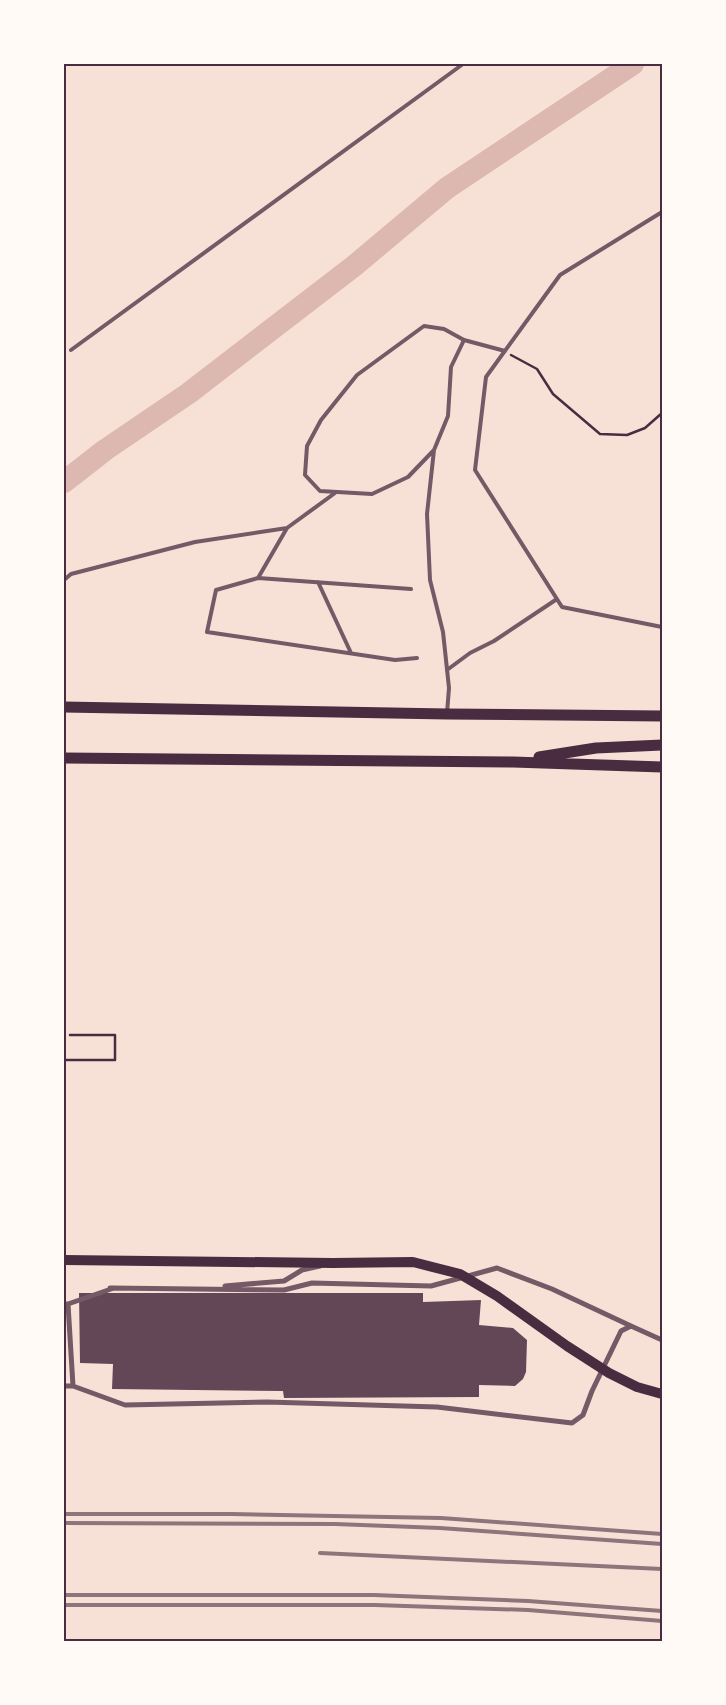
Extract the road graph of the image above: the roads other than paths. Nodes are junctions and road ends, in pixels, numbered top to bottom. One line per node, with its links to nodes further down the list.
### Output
1 (463, 64): 4 (lane)
2 (662, 212): 5 (lane)
3 (464, 340): 5 (lane); 6 (lane); 7 (lane)
4 (71, 350)
5 (505, 351): 13 (lane)
6 (434, 450): 7 (lane); 17 (lane)
7 (335, 493): 8 (lane)
8 (287, 528): 9 (lane); 10 (lane)
9 (258, 578): 11 (lane); 15 (lane)
10 (64, 580)
11 (318, 582): 12 (lane); 15 (lane)
12 (411, 589)
13 (557, 599): 14 (lane); 17 (lane)
14 (662, 627)
15 (351, 653): 16 (lane)
16 (417, 658)
17 (447, 670): 19 (lane)
18 (64, 707): 19 (main road)
19 (447, 714): 20 (main road)
20 (662, 716)
21 (662, 745): 23 (main road)
22 (64, 758): 23 (main road)
23 (513, 762): 24 (main road)
24 (662, 767)
25 (64, 1260): 26 (main road)
26 (333, 1263): 27 (street); 33 (main road)
27 (110, 1288): 28 (street); 29 (street)
28 (66, 1304): 32 (street)
29 (631, 1326): 30 (street); 32 (street)
30 (662, 1340)
31 (64, 1386): 32 (street)
32 (73, 1386)
33 (662, 1394)

